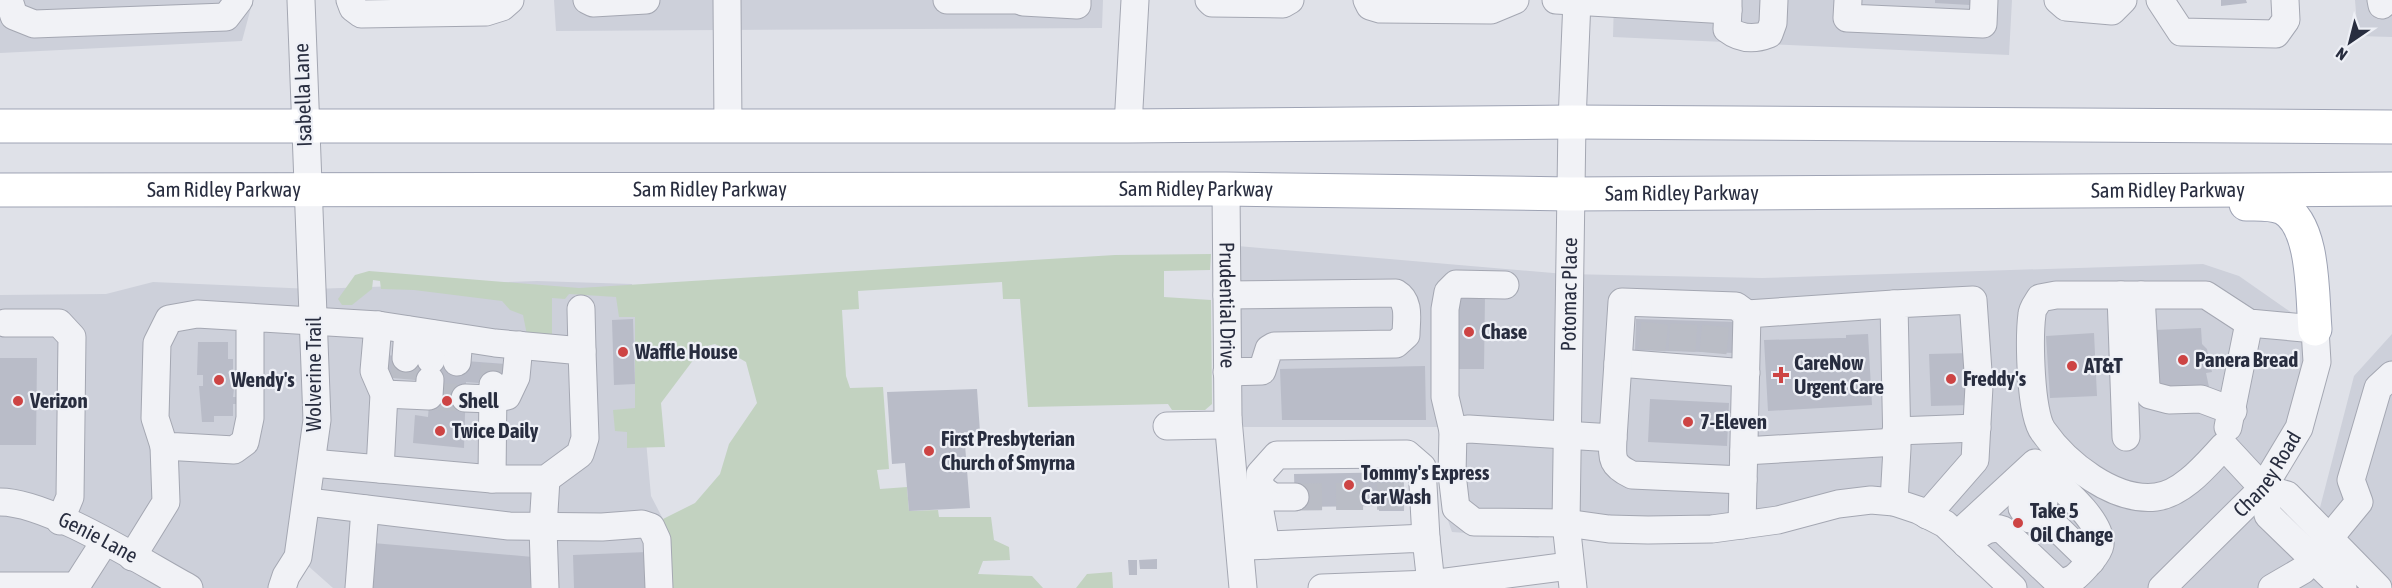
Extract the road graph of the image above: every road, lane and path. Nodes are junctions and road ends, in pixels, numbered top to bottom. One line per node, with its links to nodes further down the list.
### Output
1 (9, 0): 2 (street)
2 (239, 0)
3 (301, 0): 30 (street, Isabella Lane)
4 (350, 0): 5 (street)
5 (510, 0)
6 (587, 0): 7 (street)
7 (646, 0)
8 (727, 0): 31 (street)
9 (947, 0): 23 (street)
10 (1077, 0): 23 (street)
11 (1135, 0): 32 (street)
12 (1209, 0): 25 (street)
13 (1367, 0): 14 (street)
14 (1515, 0)
15 (1570, 0): 24 (street); 28 (street, Potomac Place)
16 (1774, 0): 27 (street)
17 (1848, 0): 18 (street)
18 (1984, 0)
19 (2058, 0): 20 (street)
20 (2123, 0)
21 (2160, 0): 22 (street)
22 (2285, 0)
23 (1023, 1)
24 (1619, 1): 26 (street)
25 (1286, 2)
26 (1670, 3): 27 (street)
27 (1728, 5)
28 (1572, 122): 32 (main road); 33 (main road); 39 (street, Potomac Place)
29 (0, 126): 30 (main road)
30 (304, 126): 31 (main road); 37 (street, Isabella Lane)
31 (728, 126): 32 (main road)
32 (1128, 126)
33 (2392, 127)
34 (1226, 189): 37 (main road, Sam Ridley Parkway); 39 (main road, Sam Ridley Parkway); 41 (street, Prudential Drive)
35 (2392, 189): 38 (main road, Sam Ridley Parkway)
36 (0, 190): 37 (main road, Sam Ridley Parkway)
37 (307, 190): 49 (street, Wolverine Trail)
38 (1990, 192): 39 (main road, Sam Ridley Parkway); 51 (main road)
39 (1570, 194): 64 (street, Potomac Place)
40 (1505, 285): 63 (street)
41 (1227, 295): 56 (street, Prudential Drive); 56 (street)
42 (2131, 295): 48 (street); 60 (street); 66 (street); 70 (street)
43 (1894, 304): 45 (street); 65 (street); 68 (street)
44 (581, 309): 52 (street)
45 (1747, 314): 54 (street); 57 (street)
46 (250, 320): 49 (street); 69 (street); 69 (street)
47 (5, 323): 86 (street)
48 (2250, 323): 51 (street); 60 (street)
49 (315, 324): 50 (street); 72 (street, Wolverine Trail)
50 (378, 326): 53 (street); 53 (street)
51 (2315, 329): 78 (street, Chaney Road)
52 (582, 351): 55 (street); 75 (street)
53 (422, 363): 55 (street); 73 (street)
54 (1618, 363): 57 (street); 67 (street)
55 (498, 367): 59 (street); 74 (street)
56 (1227, 372): 61 (street, Prudential Drive)
57 (1746, 373): 71 (street)
58 (2392, 375): 91 (street)
59 (465, 398)
60 (2233, 411): 70 (street)
61 (1228, 419): 62 (street); 95 (street, Prudential Drive)
62 (1167, 426)
63 (1453, 431): 64 (street); 87 (street)
64 (1567, 434): 67 (street); 87 (street, Potomac Place)
65 (1977, 437): 68 (street); 85 (street)
66 (2126, 437)
67 (1613, 438): 76 (street)
68 (1897, 441): 71 (street); 82 (street)
69 (164, 446): 97 (street)
70 (2224, 446): 78 (street)
71 (1744, 451): 76 (street)
72 (312, 463): 73 (street); 81 (street, Wolverine Trail)
73 (380, 469): 74 (street)
74 (492, 479): 75 (street)
75 (546, 479): 89 (street)
76 (1743, 480): 88 (street)
77 (1260, 488): 79 (street); 90 (street); 94 (street)
78 (2263, 488): 91 (street); 99 (street); 113 (street, Chaney Road)
79 (1295, 497)
80 (0, 502): 86 (street, Genie Lane)
81 (308, 502): 83 (street); 98 (street, Wolverine Trail)
82 (1894, 502): 85 (street); 88 (street)
83 (365, 509): 89 (street); 108 (street)
84 (2039, 511): 92 (street); 96 (street); 96 (street)
85 (1927, 514): 92 (street)
86 (60, 520): 93 (street, Genie Lane)
87 (1566, 523): 88 (street); 100 (street, Potomac Place)
88 (1742, 525)
89 (543, 528): 109 (street); 110 (street)
90 (1426, 538): 94 (street); 101 (street)
91 (2330, 538): 99 (street); 116 (street)
92 (1962, 540): 96 (street); 103 (street)
93 (105, 541): 97 (street, Genie Lane); 104 (street)
94 (1266, 545): 95 (street)
95 (1240, 546): 111 (street, Prudential Drive)
96 (2083, 553)
97 (132, 557): 105 (street, Genie Lane)
98 (298, 557): 106 (street, Wolverine Trail); 107 (street, Wolverine Trail)
99 (2311, 558): 114 (street); 115 (street)
100 (1571, 577): 101 (street)
101 (1431, 584): 112 (street)
102 (0, 586): 104 (street)
103 (2004, 586)
104 (74, 587)
105 (189, 588)
106 (282, 588)
107 (303, 588)
108 (359, 588)
109 (544, 588)
110 (659, 588)
111 (1243, 588)
112 (1322, 588)
113 (2162, 588)
114 (2273, 588)
115 (2343, 588)
116 (2378, 588)

